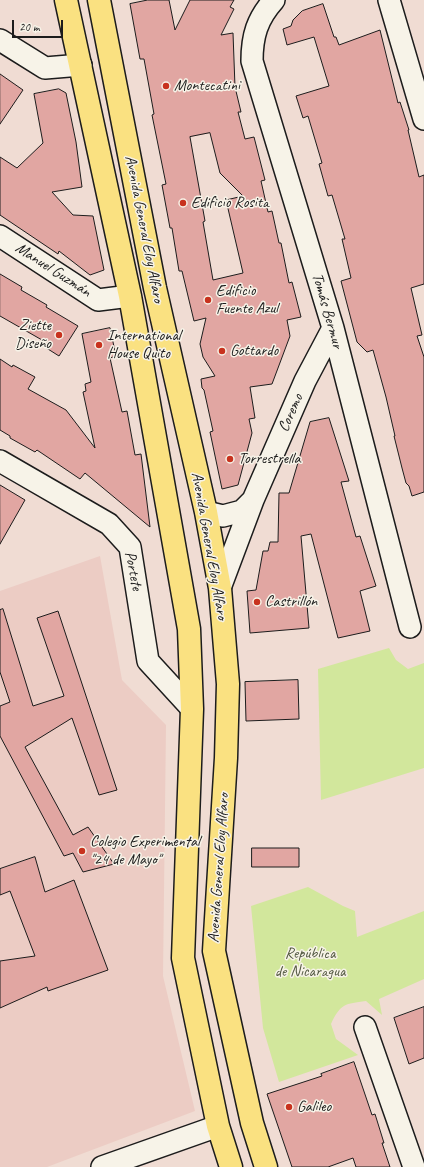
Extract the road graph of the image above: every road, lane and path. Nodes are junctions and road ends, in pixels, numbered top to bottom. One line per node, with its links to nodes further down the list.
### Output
1 (66, 0): 6 (main road, Avenida General Eloy Alfaro)
2 (99, 0): 13 (main road, Avenida General Eloy Alfaro)
3 (274, 0): 10 (street, Tomás Bermur)
4 (389, 0): 7 (street)
5 (0, 40): 6 (street)
6 (81, 66): 9 (main road, Avenida General Eloy Alfaro)
7 (424, 119)
8 (0, 236): 9 (street, Manuel Guzmán)
9 (130, 296): 16 (main road, Avenida General Eloy Alfaro)
10 (333, 328): 12 (street, Coremo); 15 (street, Tomás Bermur)
11 (0, 461): 16 (street, Portete)
12 (253, 500): 13 (street, Coremo); 14 (street, Coremo)
13 (206, 512): 14 (main road, Avenida General Eloy Alfaro)
14 (220, 588): 21 (main road, Avenida General Eloy Alfaro)
15 (410, 628)
16 (192, 709): 18 (main road, Avenida General Eloy Alfaro)
17 (365, 1027): 22 (street)
18 (218, 1126): 19 (street); 20 (main road, Avenida General Eloy Alfaro)
19 (102, 1167)
20 (231, 1167)
21 (266, 1167)
22 (414, 1167)

